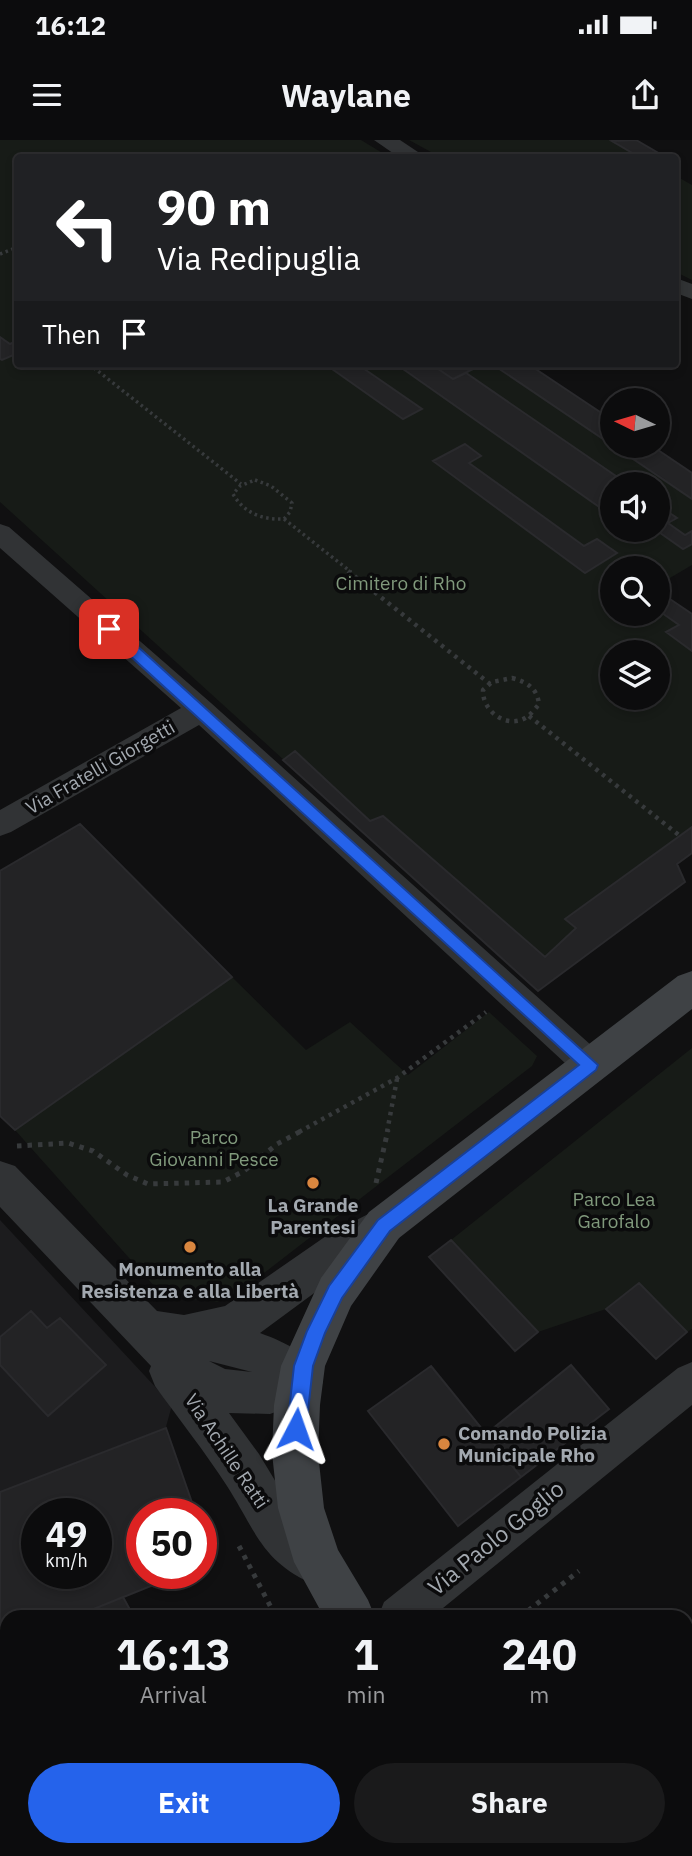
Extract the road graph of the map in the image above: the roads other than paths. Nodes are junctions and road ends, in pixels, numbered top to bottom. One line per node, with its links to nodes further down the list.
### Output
1 (384, 140): 2 (street)
2 (410, 154)
3 (0, 533): 4 (street)
4 (201, 710): 5 (street, Via Fratelli Giorgetti); 7 (street)
5 (0, 824)
6 (692, 987): 7 (main road)
7 (590, 1065): 9 (main road)
8 (5, 1163): 10 (street, Via Achille Ratti)
9 (380, 1208): 10 (street); 12 (main road)
10 (147, 1330): 12 (street, Via Achille Ratti); 13 (street, Via Achille Ratti)
11 (692, 1381): 15 (street, Via Paolo Goglio)
12 (301, 1382): 13 (main road)
13 (318, 1562): 14 (main road)
14 (347, 1610)
15 (408, 1610)

